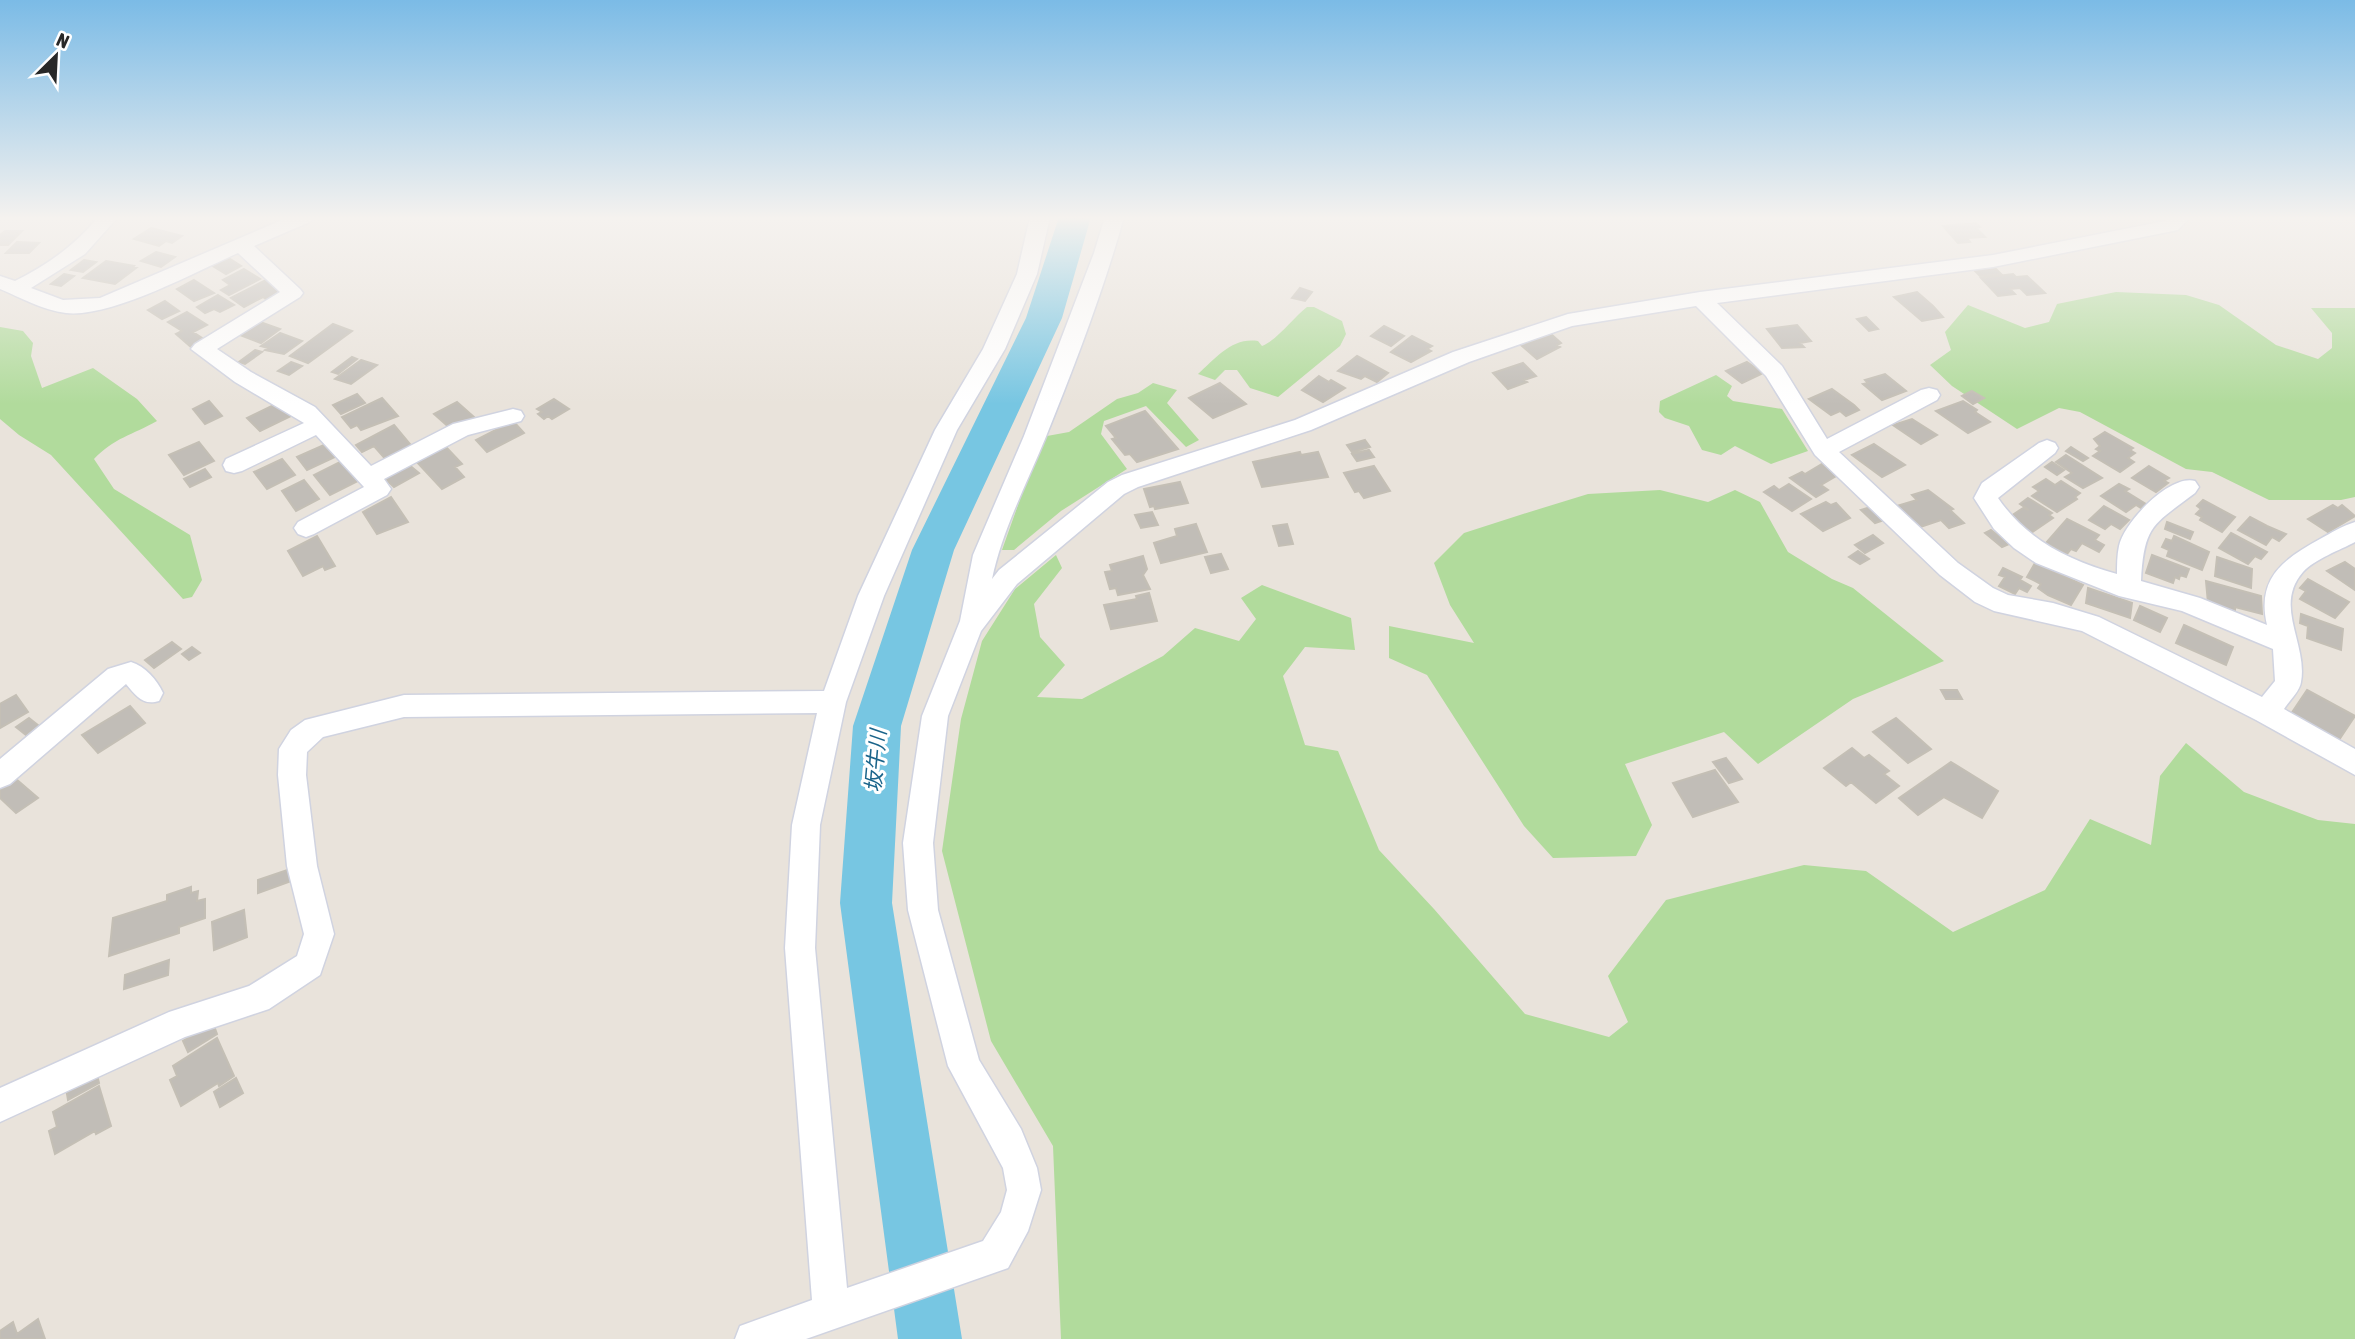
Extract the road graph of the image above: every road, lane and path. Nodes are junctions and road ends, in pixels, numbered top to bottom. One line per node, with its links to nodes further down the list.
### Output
1 (159, 279): 6 (street)
2 (278, 279): 10 (street)
3 (1025, 279): 22 (street)
4 (1094, 279): 19 (street)
5 (1850, 279): 7 (street)
6 (8, 285)
7 (1700, 299): 12 (street); 19 (street)
8 (1929, 396): 12 (street)
9 (513, 416): 14 (street)
10 (320, 424): 13 (street); 14 (street)
11 (2048, 448): 18 (street)
12 (1823, 450): 23 (street)
13 (234, 465)
14 (369, 477): 16 (street)
15 (2187, 487): 18 (street)
16 (306, 528)
17 (2355, 531): 20 (street)
18 (2128, 589): 20 (street)
19 (970, 627): 27 (street)
20 (2282, 642): 23 (street)
21 (150, 693): 25 (street)
22 (833, 702): 26 (street); 27 (street)
23 (2266, 712): 24 (street)
24 (2355, 763)
25 (0, 776)
26 (0, 1105)
27 (831, 1310): 28 (street)
28 (753, 1339)

